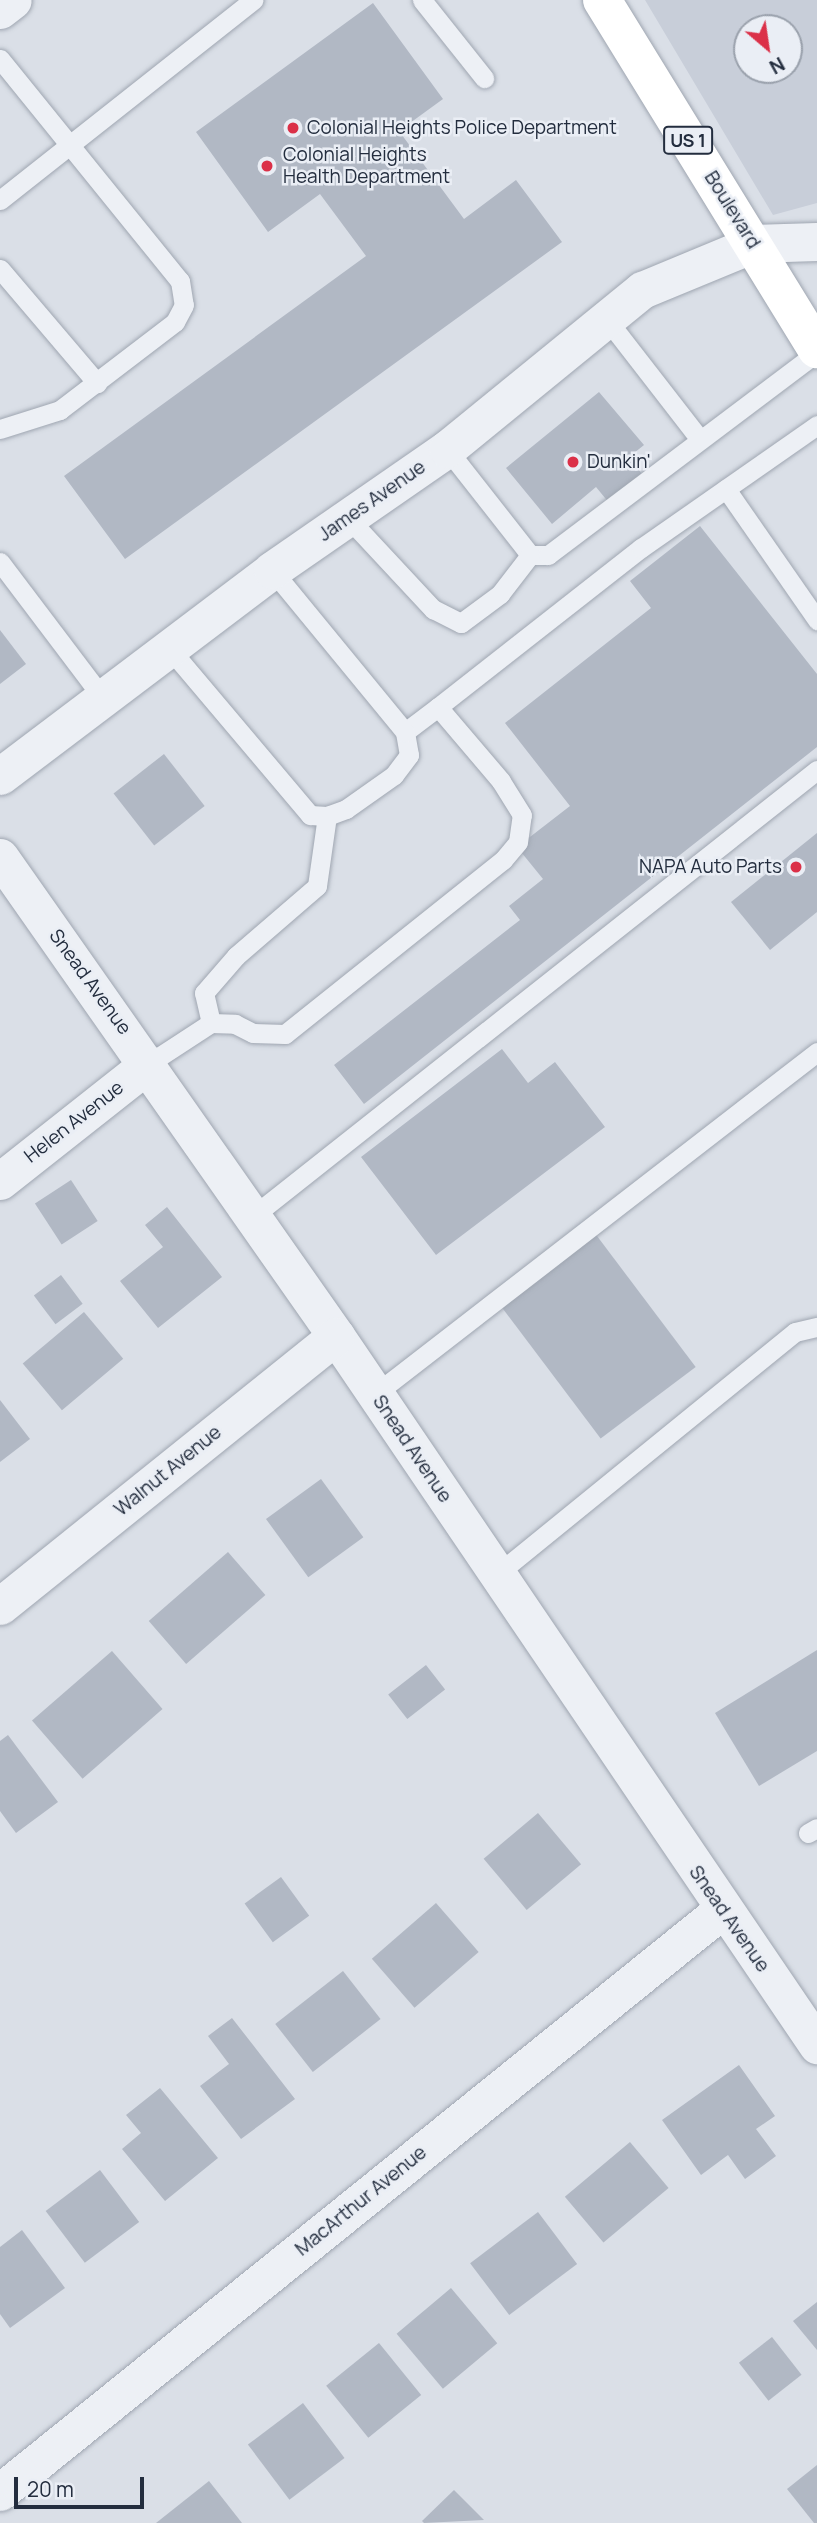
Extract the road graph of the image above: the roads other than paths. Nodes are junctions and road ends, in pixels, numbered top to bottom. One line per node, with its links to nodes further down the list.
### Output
1 (13, 0): 5 (street)
2 (253, 0): 8 (lane)
3 (422, 0): 7 (lane)
4 (602, 0): 11 (main road, Boulevard / US 1)
5 (0, 10)
6 (0, 59): 8 (lane)
7 (484, 78)
8 (69, 145): 9 (lane); 15 (lane)
9 (0, 200)
10 (817, 242): 11 (street)
11 (753, 244): 13 (street, James Avenue); 14 (main road, Boulevard / US 1)
12 (0, 269): 15 (lane)
13 (605, 317): 18 (lane); 19 (street, James Avenue)
14 (817, 351): 18 (lane)
15 (97, 383): 17 (lane)
16 (817, 425): 20 (lane)
17 (0, 429)
18 (698, 437): 22 (lane)
19 (447, 449): 21 (street, James Avenue); 22 (lane)
20 (726, 489): 25 (lane); 28 (lane)
21 (348, 518): 22 (lane); 24 (street, James Avenue)
22 (530, 555)
23 (0, 562): 27 (lane)
24 (272, 570): 26 (street, James Avenue); 29 (lane)
25 (817, 620)
26 (169, 649): 27 (street, James Avenue); 32 (lane)
27 (103, 698): 31 (street, James Avenue)
28 (438, 706): 29 (lane); 34 (lane)
29 (405, 732): 32 (lane)
30 (817, 770): 38 (lane)
31 (0, 776)
32 (327, 816): 34 (lane)
33 (0, 857): 36 (street, Snead Avenue)
34 (212, 1023): 36 (lane)
35 (817, 1052): 41 (lane)
36 (148, 1063): 37 (street, Helen Avenue); 38 (street, Snead Avenue)
37 (0, 1181)
38 (253, 1216): 40 (street, Snead Avenue)
39 (817, 1327): 42 (lane)
40 (336, 1336): 41 (street, Snead Avenue); 43 (street, Walnut Avenue)
41 (375, 1394): 42 (street, Snead Avenue)
42 (496, 1575): 44 (street, Snead Avenue)
43 (0, 1606)
44 (722, 1910): 45 (street, Snead Avenue); 46 (street, MacArthur Avenue)
45 (817, 2045)
46 (0, 2493)

